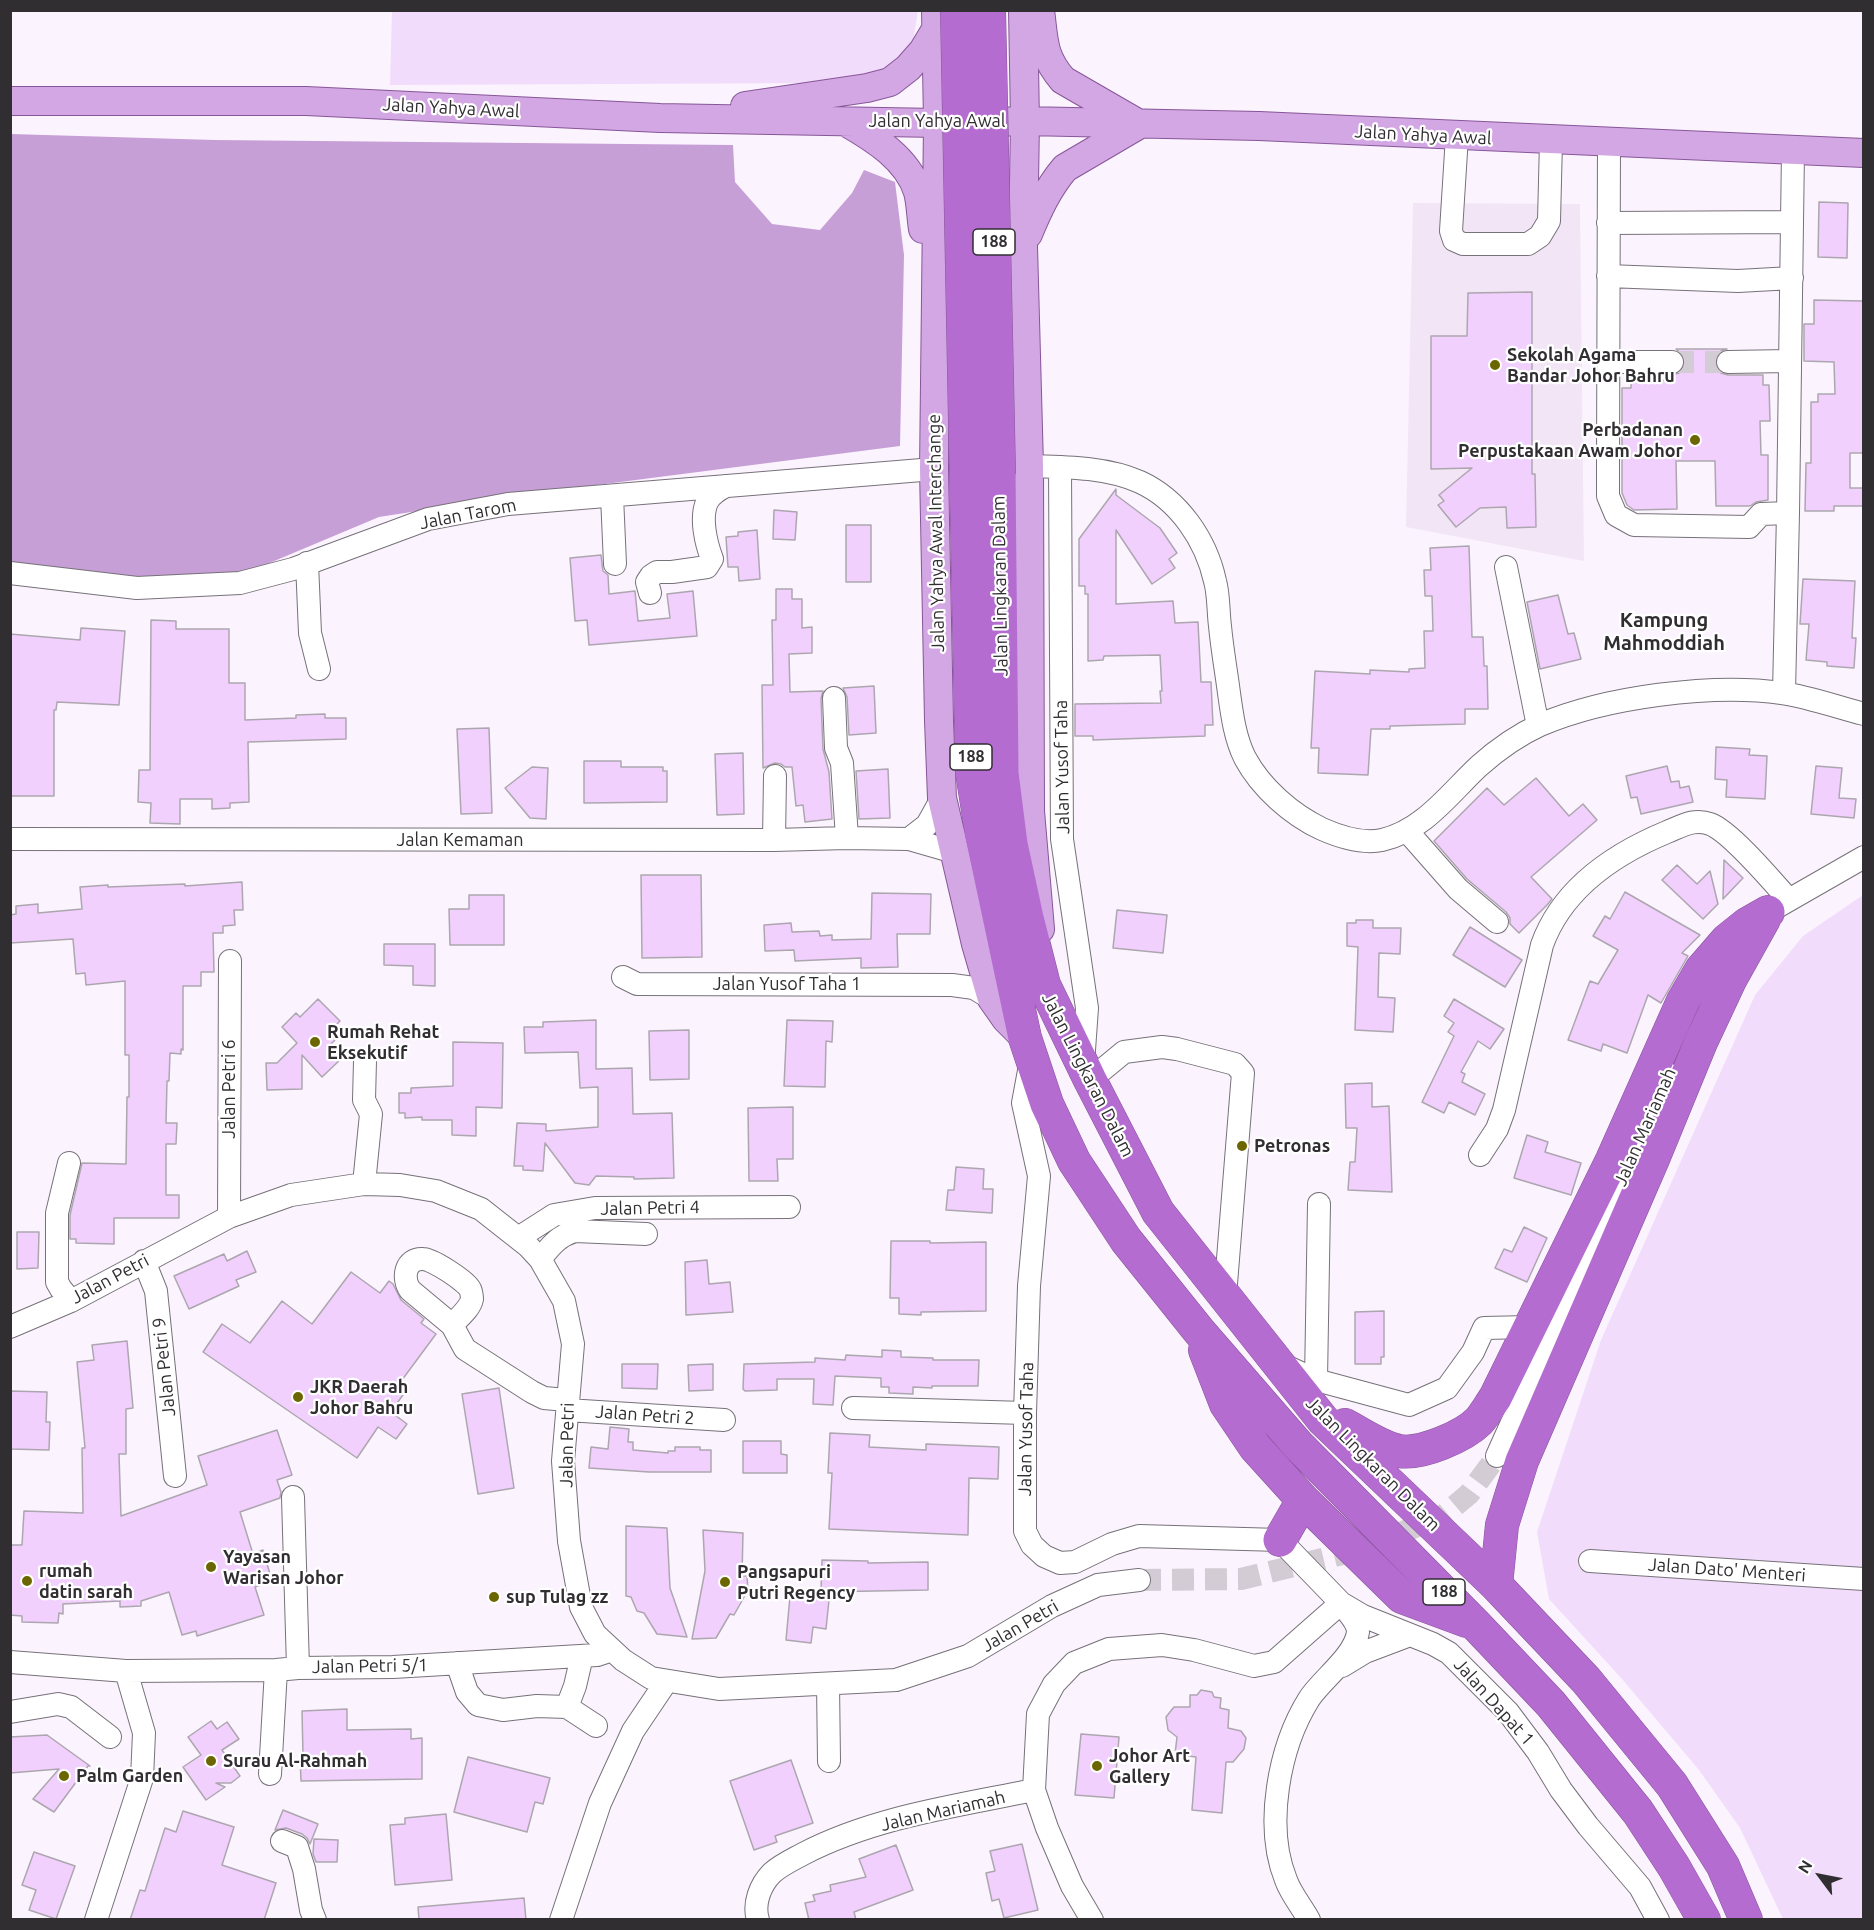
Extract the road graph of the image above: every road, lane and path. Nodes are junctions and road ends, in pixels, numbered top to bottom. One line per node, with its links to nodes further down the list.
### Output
1 (989, 10): 30 (highway, Jalan Lingkaran Dalam / 188, bridge)
2 (1023, 10): 8 (main road)
3 (1040, 10): 10 (main road)
4 (944, 16): 6 (main road); 9 (main road, Jalan Yahya Awal Interchange); 60 (highway, Jalan Lingkaran Dalam / 188, bridge)
5 (10, 100): 6 (main road, Jalan Yahya Awal)
6 (660, 118): 7 (main road, Jalan Yahya Awal)
7 (845, 121): 9 (main road, Jalan Yahya Awal); 23 (main road)
8 (1024, 121): 9 (main road, Jalan Yahya Awal); 10 (main road, Jalan Yahya Awal); 16 (main road)
9 (938, 123): 17 (main road, Jalan Yahya Awal Interchange)
10 (1140, 124): 11 (main road, Jalan Yahya Awal); 20 (main road)
11 (1457, 136): 12 (main road, Jalan Yahya Awal); 12 (street)
12 (1551, 141): 13 (main road, Jalan Yahya Awal)
13 (1609, 142): 14 (main road, Jalan Yahya Awal); 19 (street)
14 (1793, 150): 15 (main road, Jalan Yahya Awal); 18 (street)
15 (1863, 153)
16 (1024, 195): 17 (main road); 20 (main road)
17 (937, 211): 23 (main road, Jalan Yahya Awal Interchange)
18 (1792, 222): 19 (street); 22 (street)
19 (1608, 223): 21 (street)
20 (1023, 246): 30 (main road)
21 (1608, 276): 22 (street); 25 (street)
22 (1792, 278): 24 (street)
23 (935, 311): 29 (main road, Jalan Yahya Awal Interchange)
24 (1790, 361): 27 (street); 33 (street)
25 (1608, 362): 26 (street); 33 (street)
26 (1672, 362)
27 (1728, 362)
28 (1060, 467): 30 (street); 46 (street); 62 (street, Jalan Yusof Taha)
29 (934, 469): 31 (street, Jalan Tarom); 45 (main road, Jalan Yahya Awal Interchange)
30 (1014, 470): 62 (highway, Jalan Lingkaran Dalam / 188)
31 (726, 486): 32 (street, Jalan Tarom); 38 (street)
32 (613, 509): 34 (street); 37 (street, Jalan Tarom)
33 (1788, 513): 40 (street)
34 (615, 564)
35 (1506, 567): 43 (street)
36 (10, 573): 37 (street, Jalan Tarom)
37 (307, 573): 39 (street)
38 (650, 593)
39 (320, 669)
40 (1784, 693): 42 (street); 43 (street)
41 (834, 698): 47 (street)
42 (1863, 714)
43 (1538, 726): 46 (street)
44 (775, 776): 50 (street)
45 (942, 798): 49 (street); 51 (main road, Jalan Yahya Awal Interchange)
46 (1407, 831): 54 (street)
47 (847, 838): 49 (street, Jalan Kemaman); 50 (street, Jalan Kemaman)
48 (10, 839): 50 (street, Jalan Kemaman)
49 (909, 839): 51 (street, Jalan Kemaman)
50 (774, 840)
51 (954, 852): 55 (main road, Jalan Yahya Awal Interchange)
52 (1863, 857): 53 (street, Jalan Mariamah)
53 (1778, 906): 63 (street); 77 (highway); 84 (street, Jalan Mariamah); 92 (highway)
54 (1497, 922)
55 (976, 944): 58 (street); 59 (main road, Jalan Yahya Awal Interchange)
56 (230, 961): 68 (street, Jalan Petri 6)
57 (623, 977): 58 (street, Jalan Yusof Taha 1)
58 (952, 985): 59 (street, Jalan Yusof Taha 1)
59 (992, 999): 60 (main road, Jalan Yahya Awal Interchange)
60 (1028, 1047): 78 (highway, Jalan Lingkaran Dalam / 188); 82 (street, Jalan Yusof Taha)
61 (365, 1062): 65 (street)
62 (1086, 1073): 73 (highway, Jalan Lingkaran Dalam / 188); 73 (street)
63 (1480, 1155)
64 (69, 1163): 74 (street)
65 (364, 1184): 68 (street, Jalan Petri); 70 (street, Jalan Petri)
66 (1319, 1204): 79 (street)
67 (789, 1206): 70 (street, Jalan Petri 4)
68 (229, 1217): 72 (street, Jalan Petri)
69 (646, 1234): 71 (street)
70 (518, 1238): 71 (street, Jalan Petri)
71 (540, 1259): 80 (street, Jalan Petri)
72 (144, 1261): 74 (street, Jalan Petri); 85 (street, Jalan Petri 9)
73 (1225, 1296): 79 (highway, Jalan Lingkaran Dalam / 188)
74 (71, 1301): 76 (street, Jalan Petri)
75 (452, 1325): 80 (street, Jalan Petri 2)
76 (10, 1327)
77 (1530, 1327): 79 (street); 79 (highway)
78 (1199, 1331): 87 (highway); 94 (highway, Jalan Lingkaran Dalam / 188)
79 (1314, 1394): 92 (highway, Jalan Lingkaran Dalam / 188)
80 (567, 1405): 83 (street, Jalan Petri 2); 96 (street, Jalan Petri)
81 (853, 1408): 82 (street)
82 (1025, 1413): 88 (street, Jalan Yusof Taha)
83 (724, 1420)
84 (1497, 1456)
85 (175, 1476)
86 (293, 1497): 100 (street)
87 (1303, 1500): 88 (highway); 94 (highway)
88 (1280, 1540): 93 (street, Jalan Dapat 1)
89 (1590, 1561): 90 (street, Jalan Dato' Menteri)
90 (1863, 1579)
91 (1139, 1580): 104 (street, Jalan Petri)
92 (1496, 1585): 121 (highway, Jalan Lingkaran Dalam / 188)
93 (1341, 1603): 95 (street, Jalan Dapat 1); 101 (street); 111 (street)
94 (1476, 1625): 120 (highway, Jalan Lingkaran Dalam / 188)
95 (1410, 1635): 101 (street); 119 (street, Jalan Dapat 1)
96 (612, 1650): 97 (street, Jalan Petri 5/1); 103 (street, Jalan Petri)
97 (582, 1656): 99 (street, Jalan Petri 5/1); 105 (street)
98 (10, 1662): 102 (street)
99 (457, 1663): 100 (street, Jalan Petri 5/1); 105 (street)
100 (287, 1669): 102 (street, Jalan Petri 5/1); 110 (street)
101 (1336, 1670): 118 (street)
102 (126, 1671): 113 (street)
103 (666, 1682): 104 (street, Jalan Petri); 115 (street)
104 (828, 1684): 109 (street)
105 (567, 1707): 107 (street)
106 (10, 1712): 108 (street)
107 (596, 1726)
108 (110, 1737)
109 (829, 1761)
110 (270, 1774)
111 (1034, 1790): 116 (street, Jalan Mariamah); 117 (street)
112 (282, 1841): 114 (street)
113 (96, 1920)
114 (315, 1920)
115 (561, 1920)
116 (758, 1920)
117 (1092, 1920)
118 (1310, 1920)
119 (1658, 1920)
120 (1704, 1920)
121 (1746, 1920)

